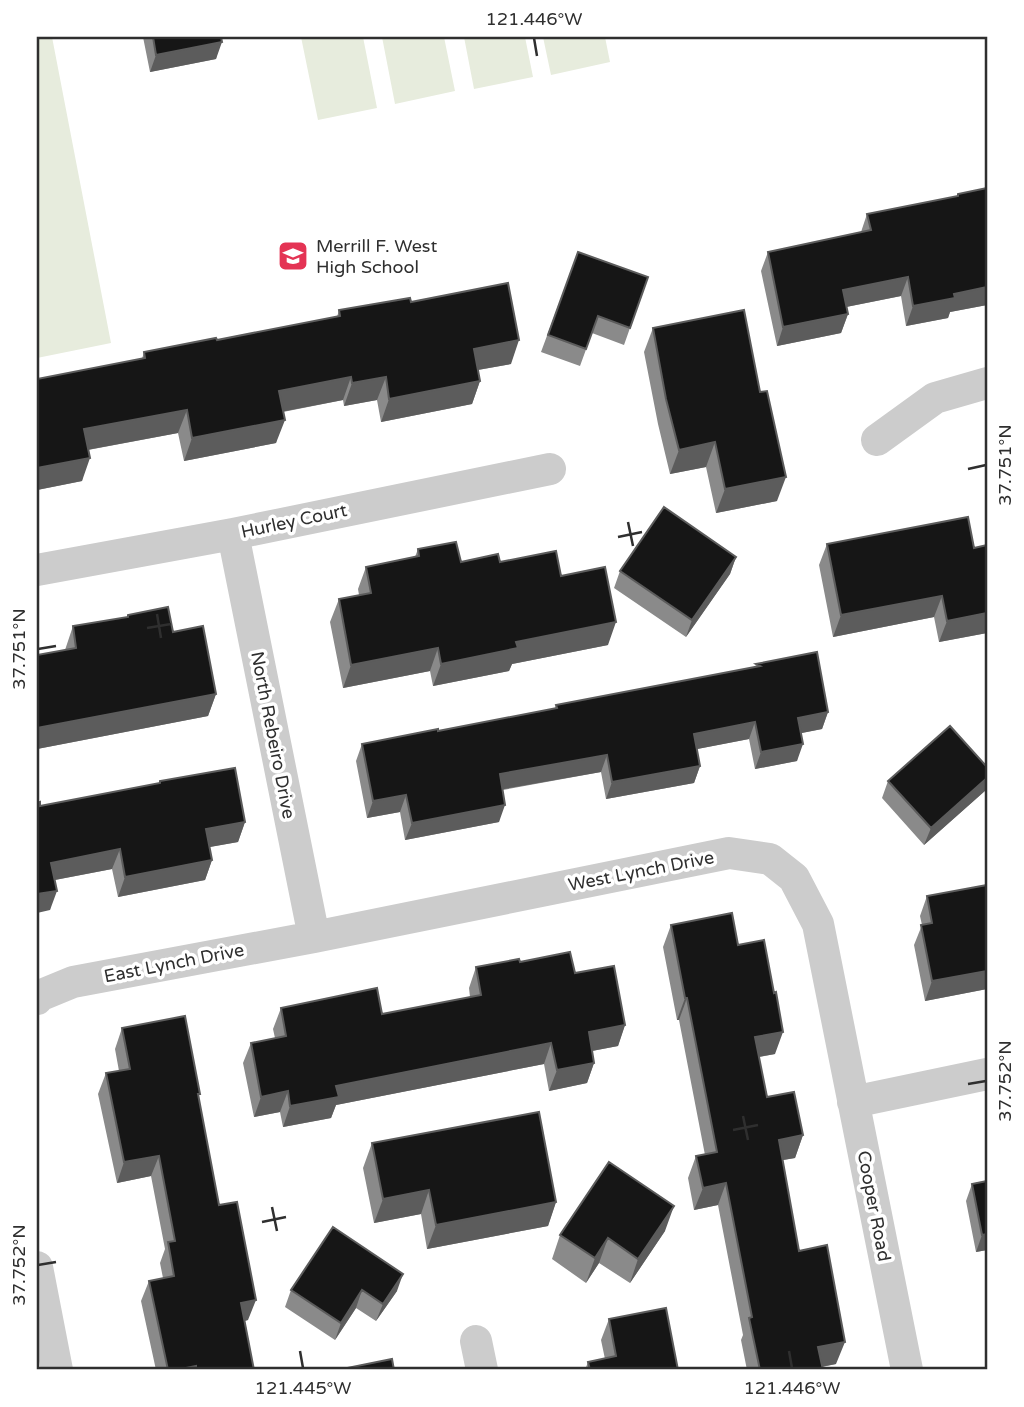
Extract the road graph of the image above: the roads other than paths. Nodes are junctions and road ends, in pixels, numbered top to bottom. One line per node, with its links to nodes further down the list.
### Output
1 (987, 383): 2 (street)
2 (877, 440)
3 (550, 469): 4 (street, Hurley Court)
4 (233, 534): 5 (street, Hurley Court); 6 (street, North Rebeiro Drive)
5 (37, 570)
6 (314, 937): 7 (street, East Lynch Drive); 8 (street, West Lynch Drive)
7 (37, 999)
8 (841, 1042): 10 (street, Cooper Road)
9 (987, 1074): 10 (street)
10 (853, 1102): 13 (street, Cooper Road)
11 (37, 1266): 12 (street)
12 (57, 1370)
13 (907, 1370)

